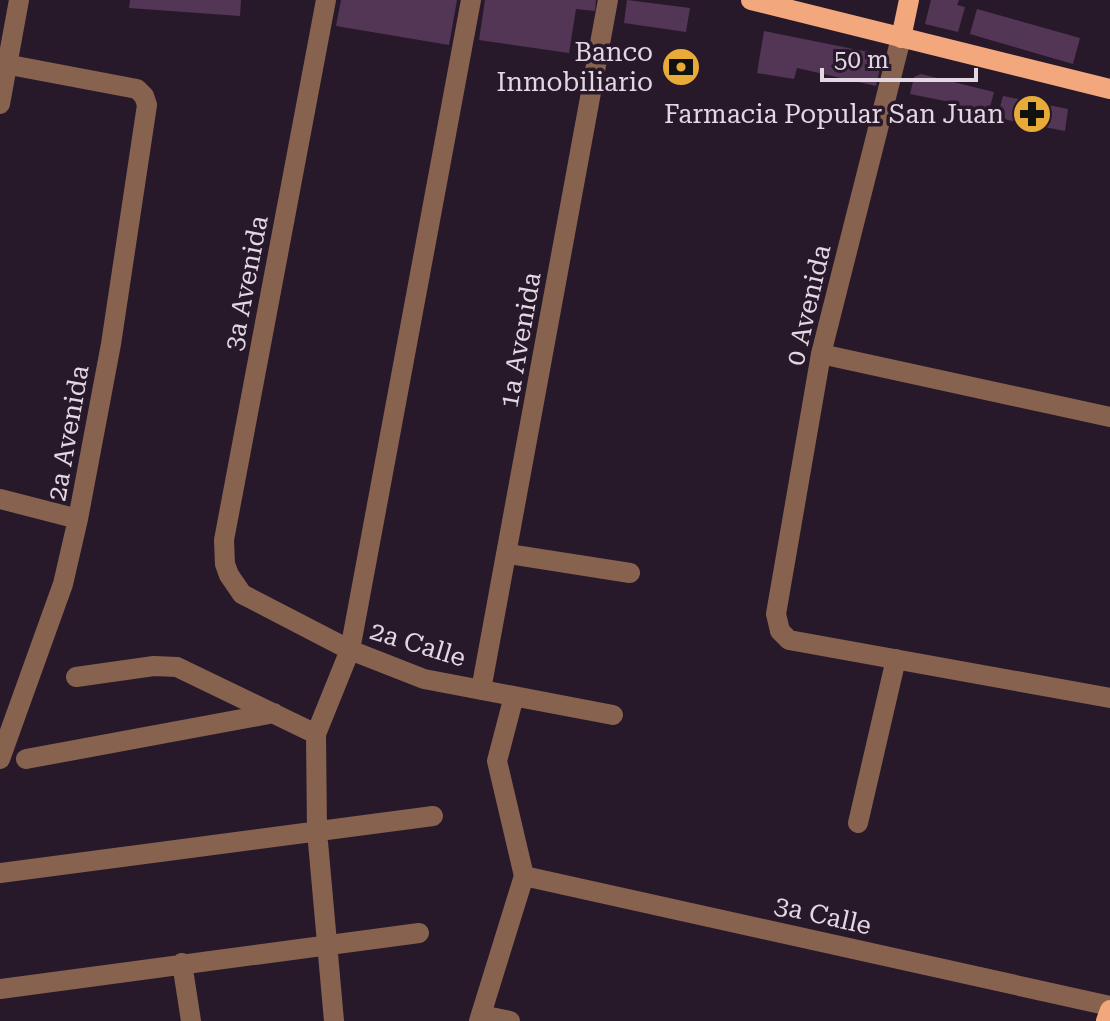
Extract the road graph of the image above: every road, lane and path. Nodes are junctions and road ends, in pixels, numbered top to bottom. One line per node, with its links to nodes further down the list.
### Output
1 (19, 0): 8 (street)
2 (326, 0): 17 (street, 3a Avenida)
3 (471, 0): 18 (street)
4 (608, 0): 15 (street, 1a Avenida)
5 (751, 0): 7 (main road)
6 (909, 0): 7 (main road, 0 Avenida)
7 (901, 38): 9 (main road); 11 (street, 0 Avenida)
8 (4, 64): 10 (street); 14 (street, 2a Avenida)
9 (1110, 89)
10 (0, 104)
11 (821, 354): 12 (street); 19 (street, 0 Avenida)
12 (1110, 417)
13 (0, 499): 14 (street)
14 (78, 519): 27 (street, 2a Avenida)
15 (508, 554): 16 (street); 21 (street, 1a Avenida)
16 (630, 573)
17 (229, 575): 18 (street, 2a Calle)
18 (350, 650): 21 (street, 2a Calle); 26 (street)
19 (896, 659): 23 (street); 30 (street)
20 (76, 677): 24 (street)
21 (481, 690): 22 (street, 2a Calle)
22 (514, 696): 25 (street, 2a Calle); 33 (street)
23 (1110, 698)
24 (274, 713): 26 (street); 28 (street)
25 (613, 715)
26 (316, 734): 31 (street)
27 (0, 759)
28 (26, 759)
29 (433, 816): 31 (street)
30 (858, 823)
31 (317, 831): 32 (street); 35 (street)
32 (0, 873)
33 (524, 876): 38 (street, 3a Calle); 39 (street)
34 (419, 933): 35 (street)
35 (326, 943): 36 (street); 41 (street)
36 (182, 963): 37 (street); 40 (street)
37 (0, 989)
38 (1110, 1008): 43 (main road)
39 (480, 1018): 42 (street)
40 (191, 1021)
41 (334, 1021)
42 (510, 1021)
43 (1106, 1021)

